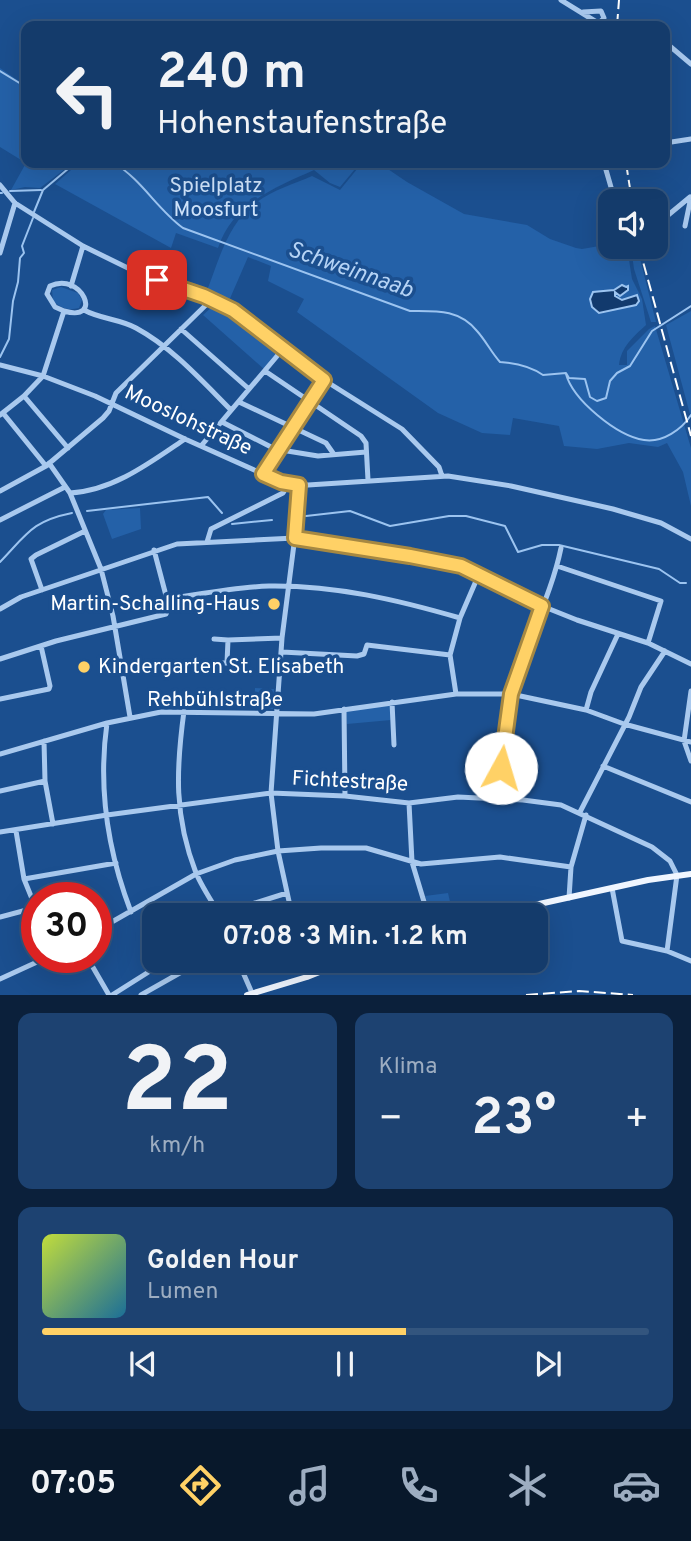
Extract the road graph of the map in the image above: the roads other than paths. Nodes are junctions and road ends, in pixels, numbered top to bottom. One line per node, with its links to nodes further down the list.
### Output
1 (561, 0): 2 (street)
2 (583, 12): 3 (street); 4 (street)
3 (593, 21)
4 (602, 21)
5 (670, 47): 6 (street)
6 (691, 64)
7 (691, 139): 8 (street)
8 (670, 142)
9 (605, 168): 11 (street)
10 (0, 185): 13 (street)
11 (612, 189)
12 (691, 197): 14 (street); 15 (street)
13 (15, 203): 16 (street); 17 (street)
14 (668, 215)
15 (685, 226)
16 (83, 246): 18 (street); 19 (street)
17 (1, 250)
18 (71, 286): 20 (street); 21 (street)
19 (212, 299): 22 (street); 24 (street)
20 (84, 310): 21 (street); 23 (street)
21 (64, 311): 27 (street)
22 (181, 329): 23 (street); 29 (street)
23 (163, 347): 31 (street); 34 (street)
24 (284, 349): 26 (street); 28 (street)
25 (0, 365): 27 (street, Mooslohstraße)
26 (265, 371): 29 (street); 33 (street)
27 (43, 376): 30 (street); 31 (street, Mooslohstraße)
28 (324, 380): 33 (street); 46 (street)
29 (249, 389): 32 (street)
30 (24, 396): 35 (street); 40 (street)
31 (112, 402): 38 (street, Mooslohstraße); 40 (street)
32 (239, 402): 34 (street); 37 (street)
33 (309, 402): 37 (street); 42 (street)
34 (231, 410): 36 (street)
35 (1, 414): 44 (street)
36 (222, 422): 39 (street); 41 (street)
37 (295, 427): 41 (street); 43 (street)
38 (185, 439): 39 (street, Mooslohstraße); 52 (street)
39 (201, 446): 45 (street, Mooslohstraße)
40 (68, 448): 44 (street)
41 (280, 450): 43 (street); 45 (street)
42 (366, 452): 43 (street); 47 (street)
43 (333, 453)
44 (48, 465): 50 (street); 51 (street)
45 (263, 474): 48 (street, Mooslohstraße)
46 (442, 476): 47 (street, Mooslohstraße); 56 (street, Mooslohstraße)
47 (368, 480): 49 (street, Mooslohstraße)
48 (289, 483): 49 (street, Mooslohstraße); 57 (street)
49 (299, 485): 55 (street)
50 (65, 487): 52 (street); 53 (street)
51 (0, 491)
52 (70, 493): 54 (street)
53 (0, 520)
54 (85, 531): 61 (street); 64 (street)
55 (295, 538): 57 (street); 62 (street); 63 (street)
56 (691, 539)
57 (207, 542): 59 (street)
58 (561, 548): 60 (street)
59 (154, 550): 61 (street); 65 (street)
60 (557, 566): 66 (street); 74 (street)
61 (101, 569): 64 (street); 69 (street)
62 (479, 575): 66 (street); 68 (street)
63 (288, 587): 65 (street); 68 (street); 71 (street)
64 (42, 590): 67 (street)
65 (167, 599): 69 (street)
66 (542, 606): 70 (street); 86 (street)
67 (0, 609)
68 (460, 618): 78 (street)
69 (114, 627): 75 (street); 93 (street)
70 (618, 634): 74 (street); 90 (street)
71 (282, 638): 73 (street); 77 (street)
72 (214, 639): 73 (street)
73 (228, 640): 81 (street)
74 (648, 643): 76 (street)
75 (41, 646): 79 (street); 87 (street)
76 (665, 651): 83 (street); 95 (street)
77 (282, 652): 78 (street); 92 (street)
78 (450, 655): 85 (street)
79 (0, 659)
80 (215, 663): 81 (street)
81 (227, 663): 82 (street)
82 (235, 663)
83 (691, 664)
84 (691, 691): 97 (street)
85 (456, 694): 86 (street, Rehbühlstraße); 88 (street, Rehbühlstraße)
86 (511, 694): 90 (street, Rehbühlstraße); 106 (street)
87 (0, 699)
88 (392, 702): 89 (street, Rehbühlstraße); 98 (street)
89 (344, 709): 92 (street, Rehbühlstraße); 105 (street)
90 (586, 710): 95 (street, Rehbühlstraße)
91 (184, 711): 92 (street, Rehbühlstraße); 93 (street, Rehbühlstraße); 109 (street)
92 (277, 715): 104 (street)
93 (130, 717): 94 (street, Rehbühlstraße)
94 (107, 723): 96 (street, Rehbühlstraße); 111 (street)
95 (624, 724): 97 (street, Rehbühlstraße); 101 (street)
96 (44, 741): 99 (street, Rehbühlstraße); 102 (street)
97 (687, 741): 100 (street)
98 (394, 745)
99 (0, 754)
100 (691, 761)
101 (603, 765): 107 (street); 110 (street)
102 (45, 781): 103 (street); 112 (street)
103 (0, 790)
104 (271, 793): 105 (street, Fichtestraße); 109 (street, Fichtestraße); 115 (street)
105 (345, 796): 108 (street, Fichtestraße)
106 (499, 799): 108 (street, Fichtestraße); 110 (street, Fichtestraße)
107 (691, 802)
108 (409, 803): 116 (street)
109 (179, 805): 111 (street, Fichtestraße); 119 (street)
110 (583, 814): 118 (street); 121 (street, Fichtestraße)
111 (107, 815): 112 (street, Fichtestraße); 117 (street)
112 (53, 824): 113 (street, Fichtestraße)
113 (16, 831): 114 (street, Fichtestraße); 122 (street)
114 (0, 832)
115 (278, 852): 116 (street); 119 (street); 125 (street)
116 (412, 862): 118 (street); 130 (street)
117 (116, 863): 122 (street); 133 (street)
118 (571, 867): 126 (street)
119 (196, 874): 127 (street); 133 (street)
120 (691, 874): 121 (main road)
121 (677, 875): 124 (main road); 136 (street)
122 (24, 879): 123 (street)
123 (25, 882)
124 (612, 888): 126 (main road); 136 (street)
125 (287, 893): 128 (street); 129 (street)
126 (569, 898): 131 (main road)
127 (213, 903)
128 (255, 903)
129 (289, 903)
130 (424, 903)
131 (545, 903)
132 (21, 912): 134 (street)
133 (131, 912): 135 (street)
134 (0, 917)
135 (112, 922)
136 (667, 951): 137 (street)
137 (691, 961)
138 (21, 969): 146 (street)
139 (97, 973): 147 (street)
140 (145, 973): 147 (street)
141 (180, 973): 150 (street)
142 (243, 973): 148 (street)
143 (306, 973): 145 (street)
144 (317, 973): 145 (main road)
145 (307, 977): 148 (main road)
146 (0, 979)
147 (109, 994): 149 (street)
148 (249, 994)
149 (98, 995)
150 (141, 995)

